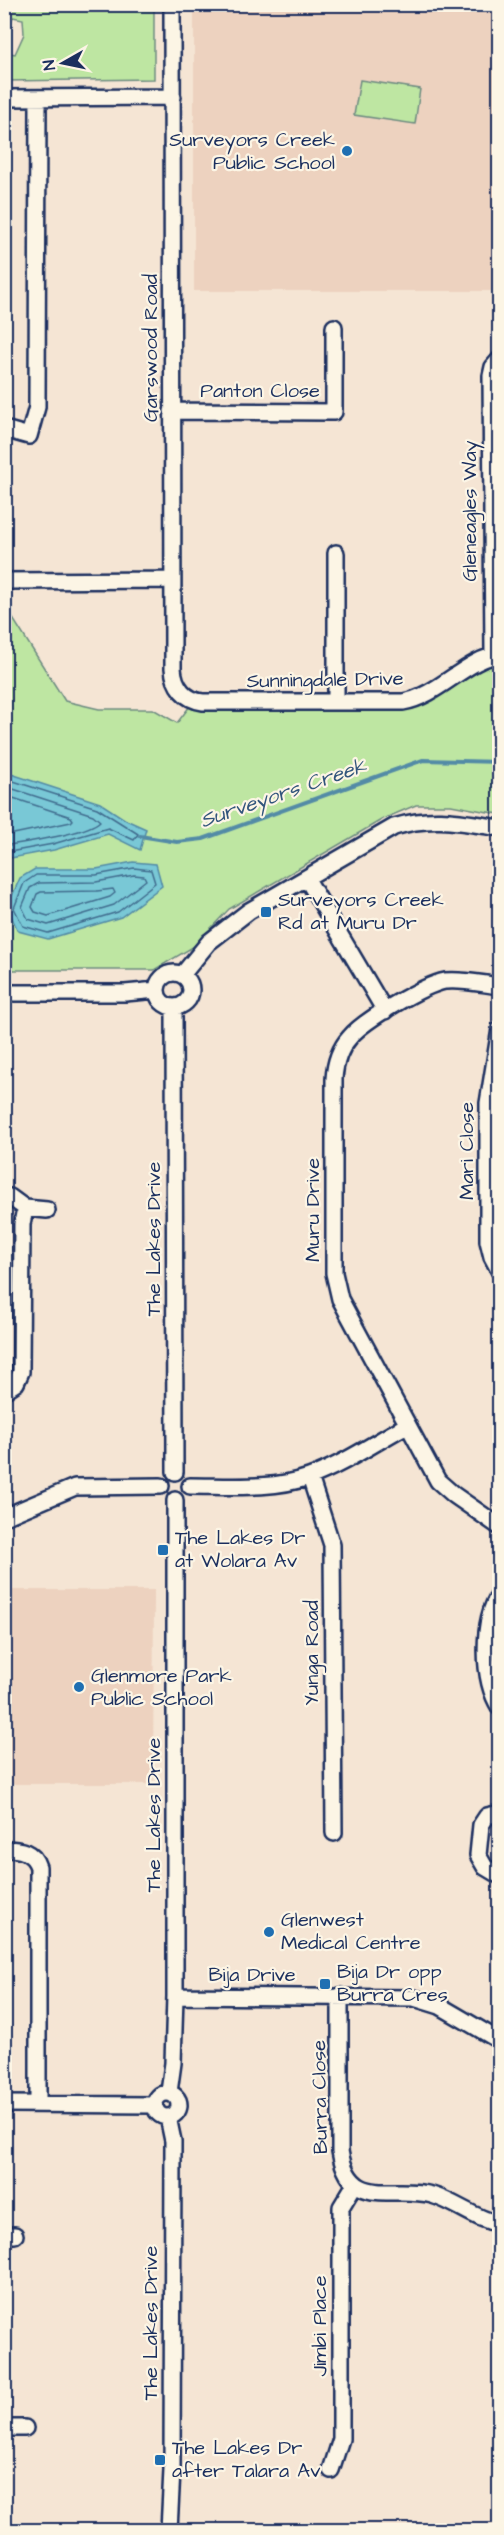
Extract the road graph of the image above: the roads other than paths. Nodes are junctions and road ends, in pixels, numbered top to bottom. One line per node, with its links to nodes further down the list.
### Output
1 (172, 4): 2 (street, Garswood Road)
2 (173, 97): 4 (street); 7 (street, Garswood Road)
3 (4, 98): 4 (street)
4 (38, 98): 8 (street)
5 (334, 327): 7 (street, Panton Close)
6 (493, 363): 12 (street, Gleneagles Way)
7 (172, 411): 10 (street, Garswood Road)
8 (4, 429)
9 (336, 554): 14 (street)
10 (172, 580): 11 (street); 13 (street, Garswood Road)
11 (4, 582)
12 (496, 655): 14 (street, Sunningdale Drive)
13 (180, 689): 14 (street, Sunningdale Drive)
14 (336, 702)
15 (500, 828): 16 (street)
16 (307, 879): 17 (street); 22 (street)
17 (182, 975): 19 (street); 21 (street)
18 (500, 986): 22 (street, Muru Drive)
19 (157, 990): 20 (street); 21 (street)
20 (4, 993)
21 (174, 1007): 30 (street, The Lakes Drive)
22 (385, 1011): 29 (street, Muru Drive)
23 (500, 1029): 27 (street, Mari Close)
24 (10, 1197): 25 (street)
25 (25, 1208): 26 (street); 28 (street)
26 (47, 1210)
27 (500, 1272)
28 (4, 1391)
29 (407, 1425): 31 (street); 36 (street, Muru Drive)
30 (175, 1472): 32 (street); 33 (street)
31 (310, 1477): 33 (street); 40 (street, Yunga Road)
32 (161, 1486): 34 (street); 35 (street)
33 (190, 1486): 34 (street)
34 (175, 1500): 43 (street, The Lakes Drive)
35 (4, 1517)
36 (500, 1527)
37 (500, 1593): 38 (street)
38 (500, 1708)
39 (500, 1813): 42 (street)
40 (334, 1833)
41 (4, 1849): 48 (street)
42 (500, 1876)
43 (175, 1996): 44 (street, Bija Drive); 46 (street, The Lakes Drive)
44 (340, 1996): 45 (street, Bija Drive); 51 (street, Burra Close)
45 (500, 2041)
46 (170, 2092): 49 (street); 50 (street)
47 (4, 2104): 48 (street)
48 (38, 2104): 49 (street)
49 (154, 2104): 50 (street)
50 (168, 2117): 56 (street, The Lakes Drive)
51 (356, 2184): 52 (street); 55 (street, Jimbi Place)
52 (500, 2224)
53 (4, 2428): 54 (street)
54 (25, 2428)
55 (331, 2470)
56 (169, 2530)

